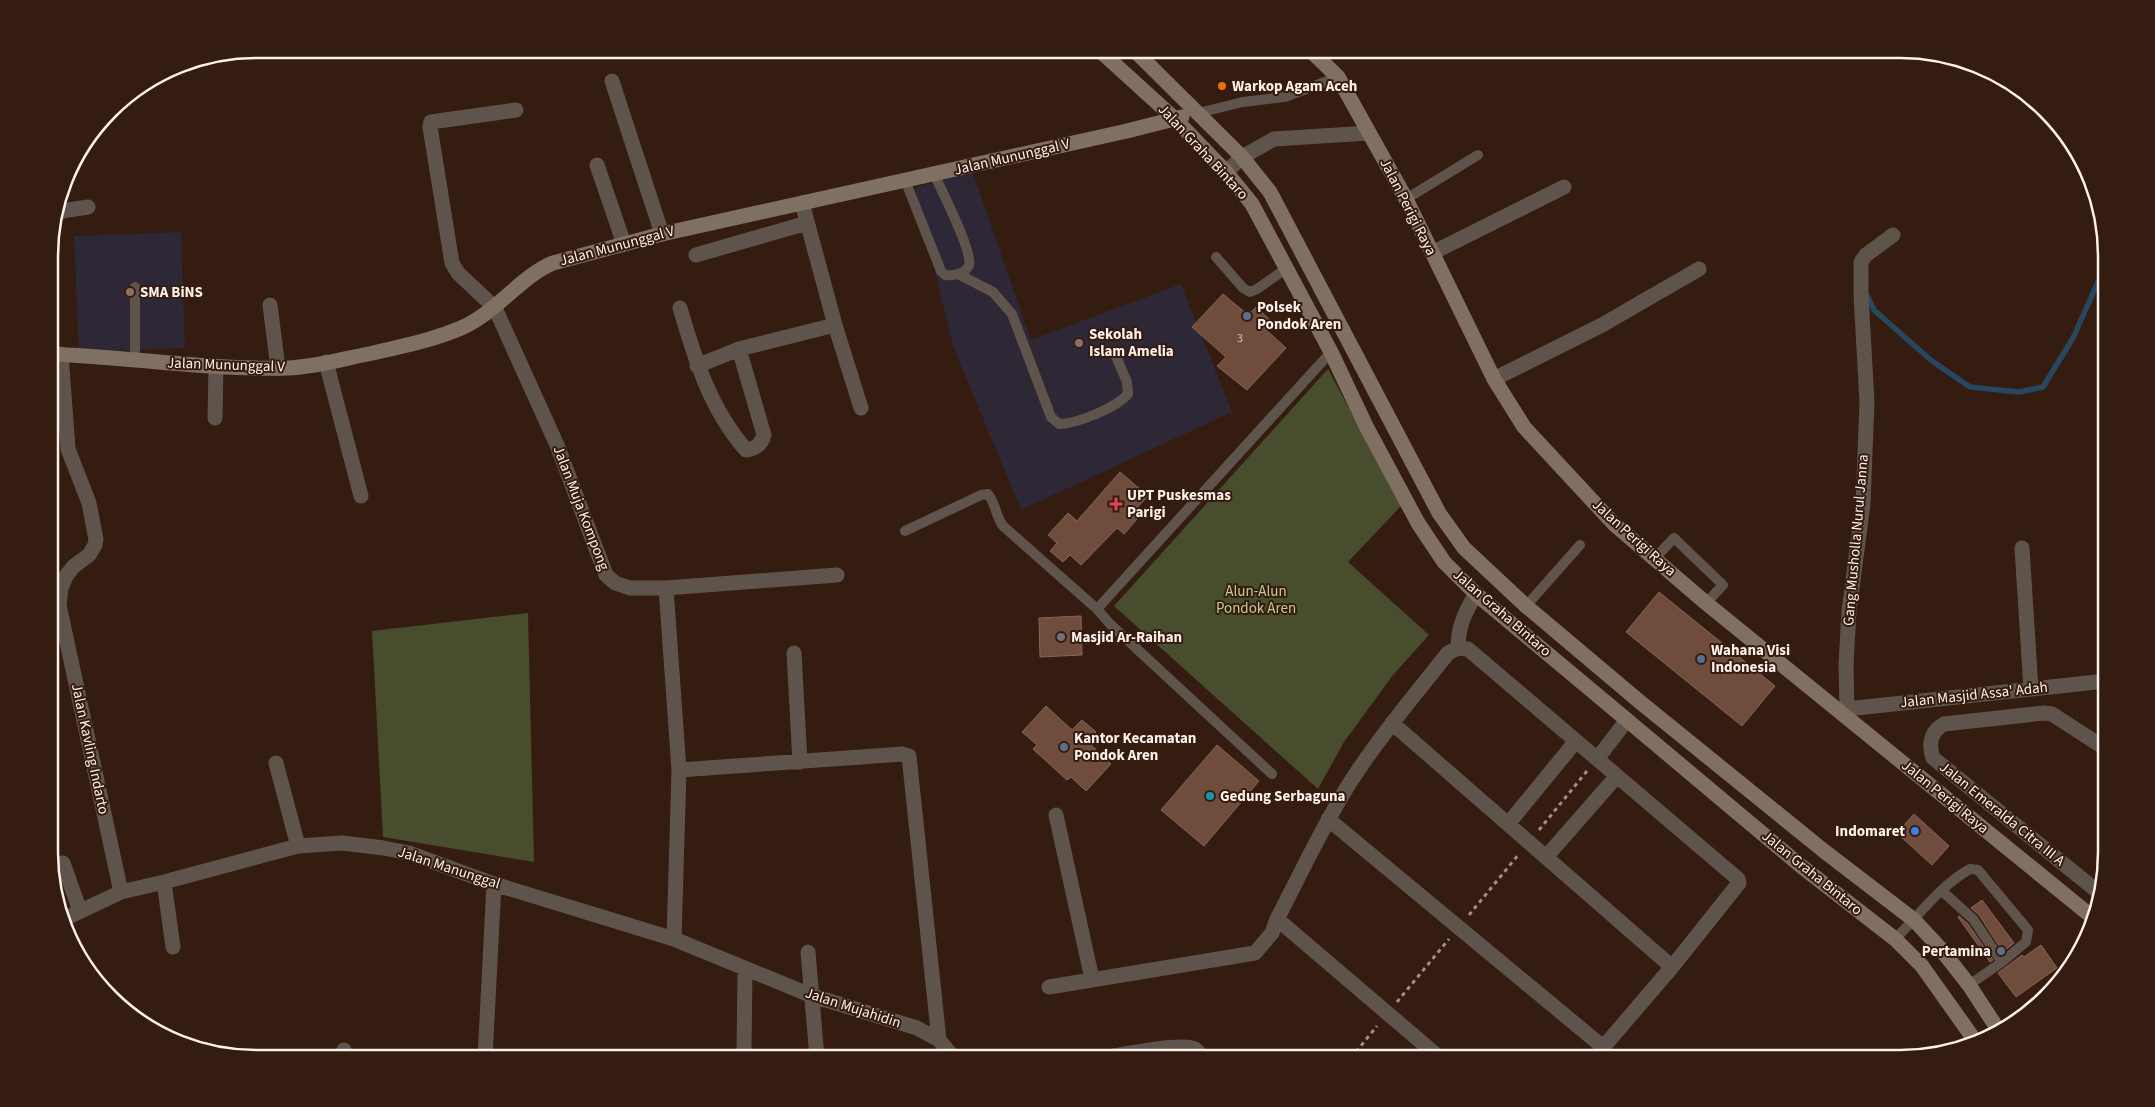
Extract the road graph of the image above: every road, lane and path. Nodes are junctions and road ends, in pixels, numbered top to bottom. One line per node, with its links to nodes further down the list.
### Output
1 (1108, 58): 8 (main road, Jalan Graha Bintaro)
2 (1142, 58): 7 (main road, Jalan Graha Bintaro)
3 (1318, 58): 4 (main road, Jalan Perigi Raya)
4 (1338, 78): 7 (lane); 9 (main road, Jalan Perigi Raya)
5 (612, 81): 22 (street)
6 (516, 110): 33 (street)
7 (1198, 112): 8 (main road, Jalan Mununggal V); 11 (main road, Jalan Graha Bintaro)
8 (1175, 119): 13 (main road, Jalan Graha Bintaro); 14 (main road, Jalan Mununggal V)
9 (1369, 133): 11 (street); 17 (main road, Jalan Perigi Raya)
10 (1478, 154): 17 (lane)
11 (1242, 157): 13 (street); 36 (main road, Jalan Graha Bintaro)
12 (597, 164): 24 (street)
13 (1226, 172): 28 (main road, Jalan Graha Bintaro)
14 (934, 174): 15 (main road, Jalan Mununggal V); 30 (lane)
15 (905, 180): 18 (main road, Jalan Mununggal V); 30 (lane)
16 (1564, 187): 25 (street)
17 (1406, 199): 25 (main road, Jalan Perigi Raya)
18 (802, 203): 21 (street); 22 (main road, Jalan Mununggal V)
19 (88, 206): 20 (street)
20 (63, 211)
21 (807, 223): 26 (street); 35 (street)
22 (662, 234): 24 (main road, Jalan Mununggal V)
23 (1893, 235): 66 (street, Gang Musholla Nurul Janna)
24 (624, 244): 33 (main road, Jalan Mununggal V)
25 (1432, 253): 47 (main road, Jalan Perigi Raya)
26 (696, 255)
27 (1216, 257): 28 (lane)
28 (1287, 268): 38 (main road, Jalan Graha Bintaro)
29 (1699, 269): 47 (street)
30 (958, 274): 40 (lane)
31 (134, 287): 41 (lane)
32 (270, 305): 45 (street)
33 (495, 308): 42 (main road, Jalan Mununggal V); 56 (street, Jalan Muja Kompong)
34 (680, 308): 44 (street)
35 (835, 325): 37 (street); 48 (street)
36 (1352, 345): 38 (street); 59 (main road, Jalan Graha Bintaro)
37 (739, 349): 44 (street); 44 (street)
38 (1331, 352): 57 (main road, Jalan Graha Bintaro); 60 (lane)
39 (57, 354): 41 (main road, Jalan Mununggal V)
40 (1115, 354)
41 (135, 361): 43 (main road, Jalan Mununggal V)
42 (326, 362): 45 (main road, Jalan Mununggal V); 50 (street)
43 (216, 366): 45 (main road, Jalan Mununggal V); 49 (street)
44 (697, 366)
45 (278, 368)
46 (57, 369): 88 (street, Jalan Kavling Indarto)
47 (1494, 378): 54 (main road, Jalan Perigi Raya)
48 (861, 408)
49 (215, 418)
50 (361, 496)
51 (905, 531): 60 (lane)
52 (1580, 545): 59 (lane)
53 (2022, 548): 64 (street)
54 (1655, 558): 58 (main road, Jalan Perigi Raya); 58 (lane)
55 (837, 575): 56 (street, Jalan Muja Kompong)
56 (666, 588): 74 (street)
57 (1476, 594): 61 (street); 67 (main road, Jalan Graha Bintaro)
58 (1706, 603): 66 (main road, Jalan Perigi Raya)
59 (1526, 606): 65 (main road, Jalan Graha Bintaro)
60 (1097, 609): 75 (lane)
61 (1458, 648): 68 (street); 69 (street)
62 (794, 653): 72 (street)
63 (2098, 682): 64 (street, Jalan Masjid Assa' Adah)
64 (2031, 689): 66 (street, Jalan Masjid Assa' Adah)
65 (1640, 702): 67 (main road); 93 (main road, Jalan Graha Bintaro)
66 (1846, 712): 90 (main road, Jalan Perigi Raya)
67 (1627, 720): 71 (street); 96 (main road, Jalan Graha Bintaro)
68 (1392, 723): 78 (street); 79 (street)
69 (1576, 741): 71 (street); 79 (street)
70 (2098, 744): 86 (street, Jalan Emeralda Citra III A)
71 (1597, 759): 76 (street); 80 (path)
72 (800, 762): 74 (street); 109 (street)
73 (276, 763): 81 (street)
74 (679, 770): 95 (street)
75 (1272, 774)
76 (1617, 776): 82 (street); 100 (street)
77 (1056, 815): 102 (street)
78 (1328, 819): 92 (street); 94 (street)
79 (1508, 824): 80 (street)
80 (1528, 842): 82 (street); 94 (path)
81 (298, 846): 84 (street, Jalan Manunggal); 85 (street, Jalan Manunggal)
82 (1546, 857): 100 (street)
83 (63, 863): 89 (street)
84 (164, 882): 88 (street, Jalan Manunggal); 97 (street)
85 (494, 884): 95 (street, Jalan Manunggal); 110 (street)
86 (2094, 889)
87 (1942, 891): 93 (lane); 99 (lane); 99 (lane)
88 (121, 892): 89 (street, Jalan Manunggal)
89 (80, 912): 91 (street, Jalan Manunggal)
90 (2088, 913)
91 (69, 917)
92 (1277, 919): 102 (street); 106 (street)
93 (1914, 920): 96 (lane); 103 (main road, Jalan Graha Bintaro)
94 (1458, 927): 106 (path); 118 (street)
95 (674, 939): 101 (street, Jalan Manunggal)
96 (1895, 939): 108 (main road, Jalan Graha Bintaro)
97 (173, 946)
98 (808, 952): 105 (street)
99 (2002, 962): 103 (lane)
100 (1672, 967): 119 (street)
101 (745, 969): 105 (street, Jalan Mujahidin); 111 (street)
102 (1092, 979): 104 (street)
103 (1969, 985): 107 (main road, Jalan Graha Bintaro)
104 (1049, 987)
105 (810, 995): 109 (street, Jalan Mujahidin); 112 (street)
106 (1387, 1013): 116 (path); 117 (street)
107 (1996, 1024)
108 (1971, 1036)
109 (938, 1040): 113 (street, Jalan Mujahidin)
110 (486, 1050)
111 (744, 1050)
112 (816, 1050)
113 (947, 1050)
114 (1154, 1050): 115 (street)
115 (1195, 1050)
116 (1357, 1050)
117 (1431, 1050)
118 (1596, 1050)
119 (1600, 1050)

